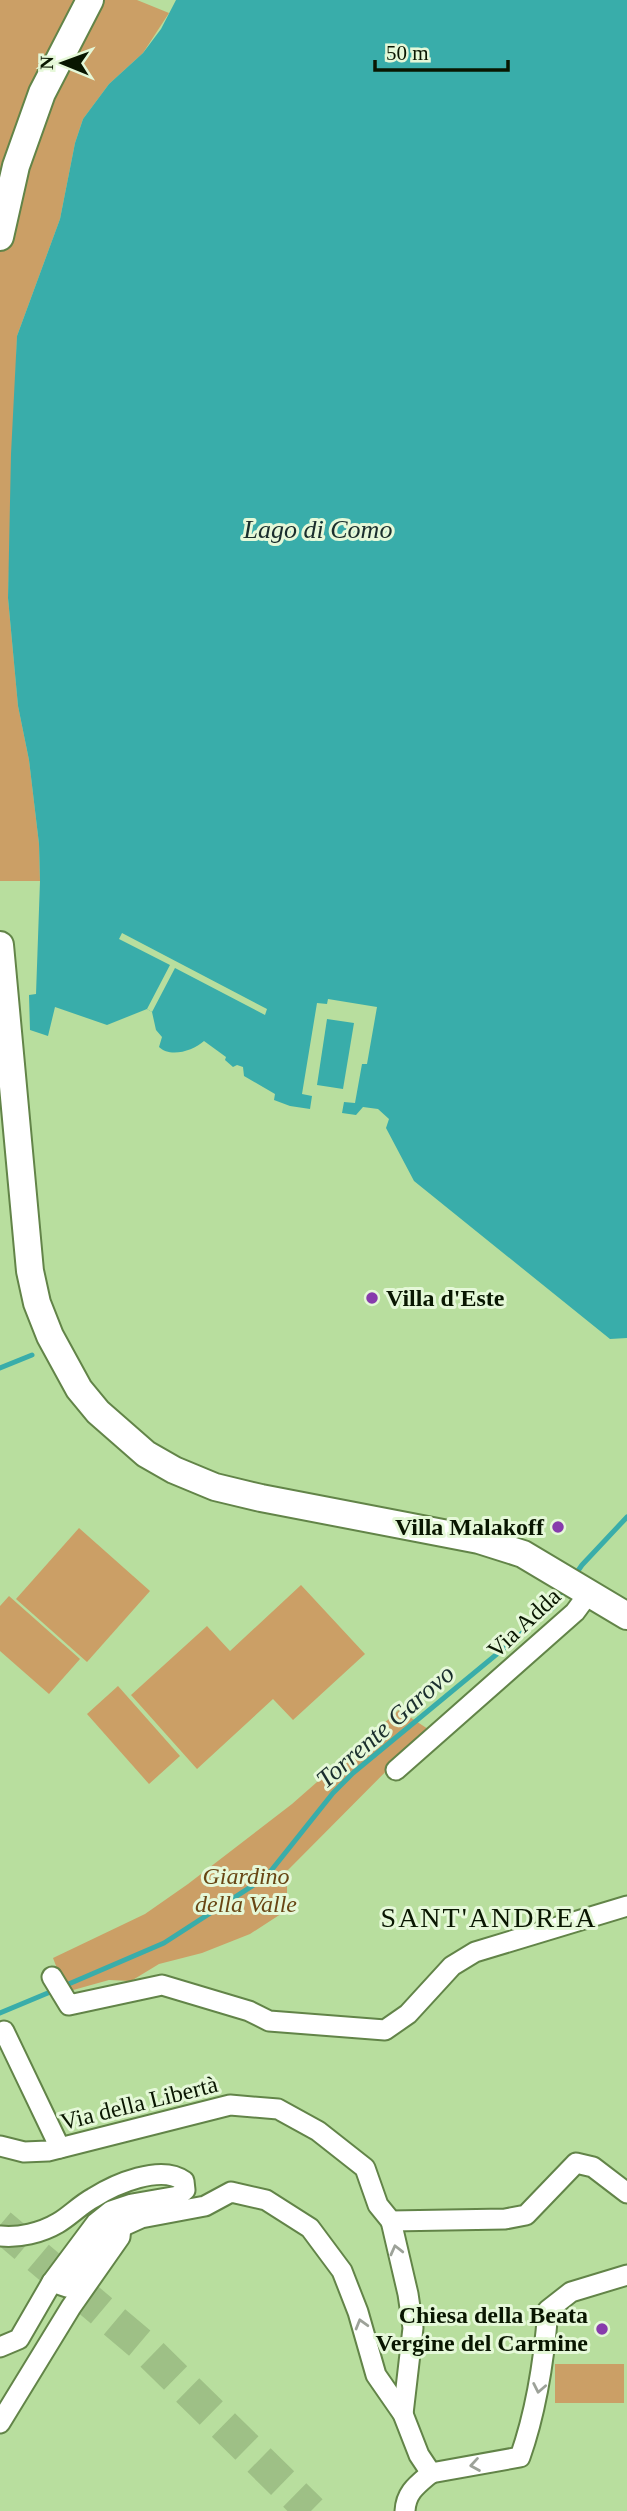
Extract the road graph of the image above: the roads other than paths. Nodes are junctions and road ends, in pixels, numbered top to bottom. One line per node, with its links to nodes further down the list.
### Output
1 (89, 0): 2 (street)
2 (0, 237)
3 (0, 945): 4 (street)
4 (577, 1585): 5 (street); 6 (street, Via Adda)
5 (627, 1616)
6 (396, 1770)
7 (627, 1906): 8 (street)
8 (52, 1977)
9 (4, 2031): 11 (street)
10 (0, 2146): 11 (street, Via della Libertà)
11 (60, 2148): 13 (street, Via della Libertà)
12 (627, 2193): 13 (street)
13 (391, 2221): 19 (street, Via della Libertà, one-way to 13)
14 (121, 2227): 17 (street); 19 (street, one-way to 14); 20 (street)
15 (0, 2236): 17 (street)
16 (627, 2274): 21 (street, one-way to 21)
17 (52, 2283): 18 (street)
18 (0, 2347)
19 (402, 2414): 21 (street)
20 (0, 2423)
21 (431, 2473): 22 (street)
22 (405, 2511)

